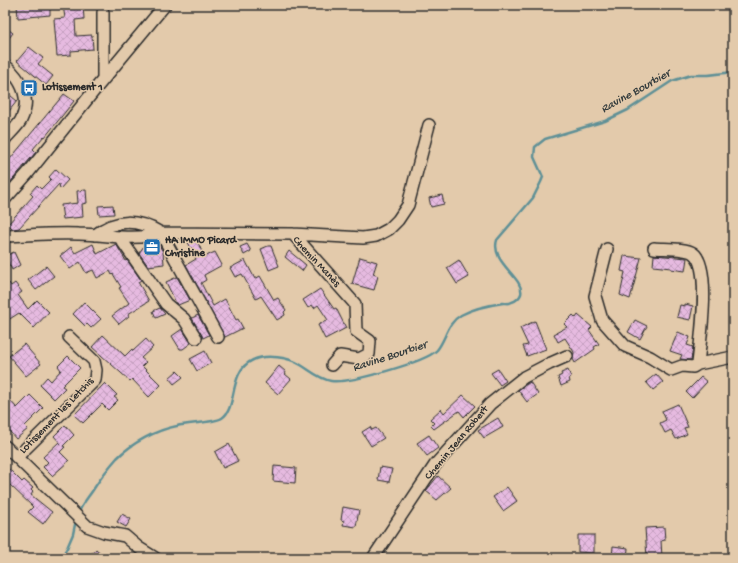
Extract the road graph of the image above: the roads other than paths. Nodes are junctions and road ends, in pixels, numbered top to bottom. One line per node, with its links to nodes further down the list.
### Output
1 (165, 5): 4 (street)
2 (104, 12): 4 (street)
3 (5, 65): 6 (street)
4 (103, 79): 7 (street)
5 (429, 124): 9 (street)
6 (5, 139)
7 (5, 199)
8 (161, 233): 9 (street, Chemin Manès); 10 (street); 12 (street, Chemin Manès); 16 (street)
9 (292, 234): 20 (street, Chemin Manès)
10 (95, 235): 11 (street, Chemin Manès); 12 (street, Chemin Manès)
11 (5, 236)
12 (120, 238): 17 (street)
13 (654, 248): 21 (street)
14 (607, 249): 21 (street)
15 (69, 337): 23 (street, Lotissement les Letchis)
16 (218, 337)
17 (196, 338)
18 (567, 356): 25 (street, Chemin Jean Robert)
19 (733, 357): 21 (street)
20 (332, 365)
21 (696, 366)
22 (5, 446): 23 (street)
23 (17, 457): 24 (street)
24 (155, 558)
25 (373, 558)

